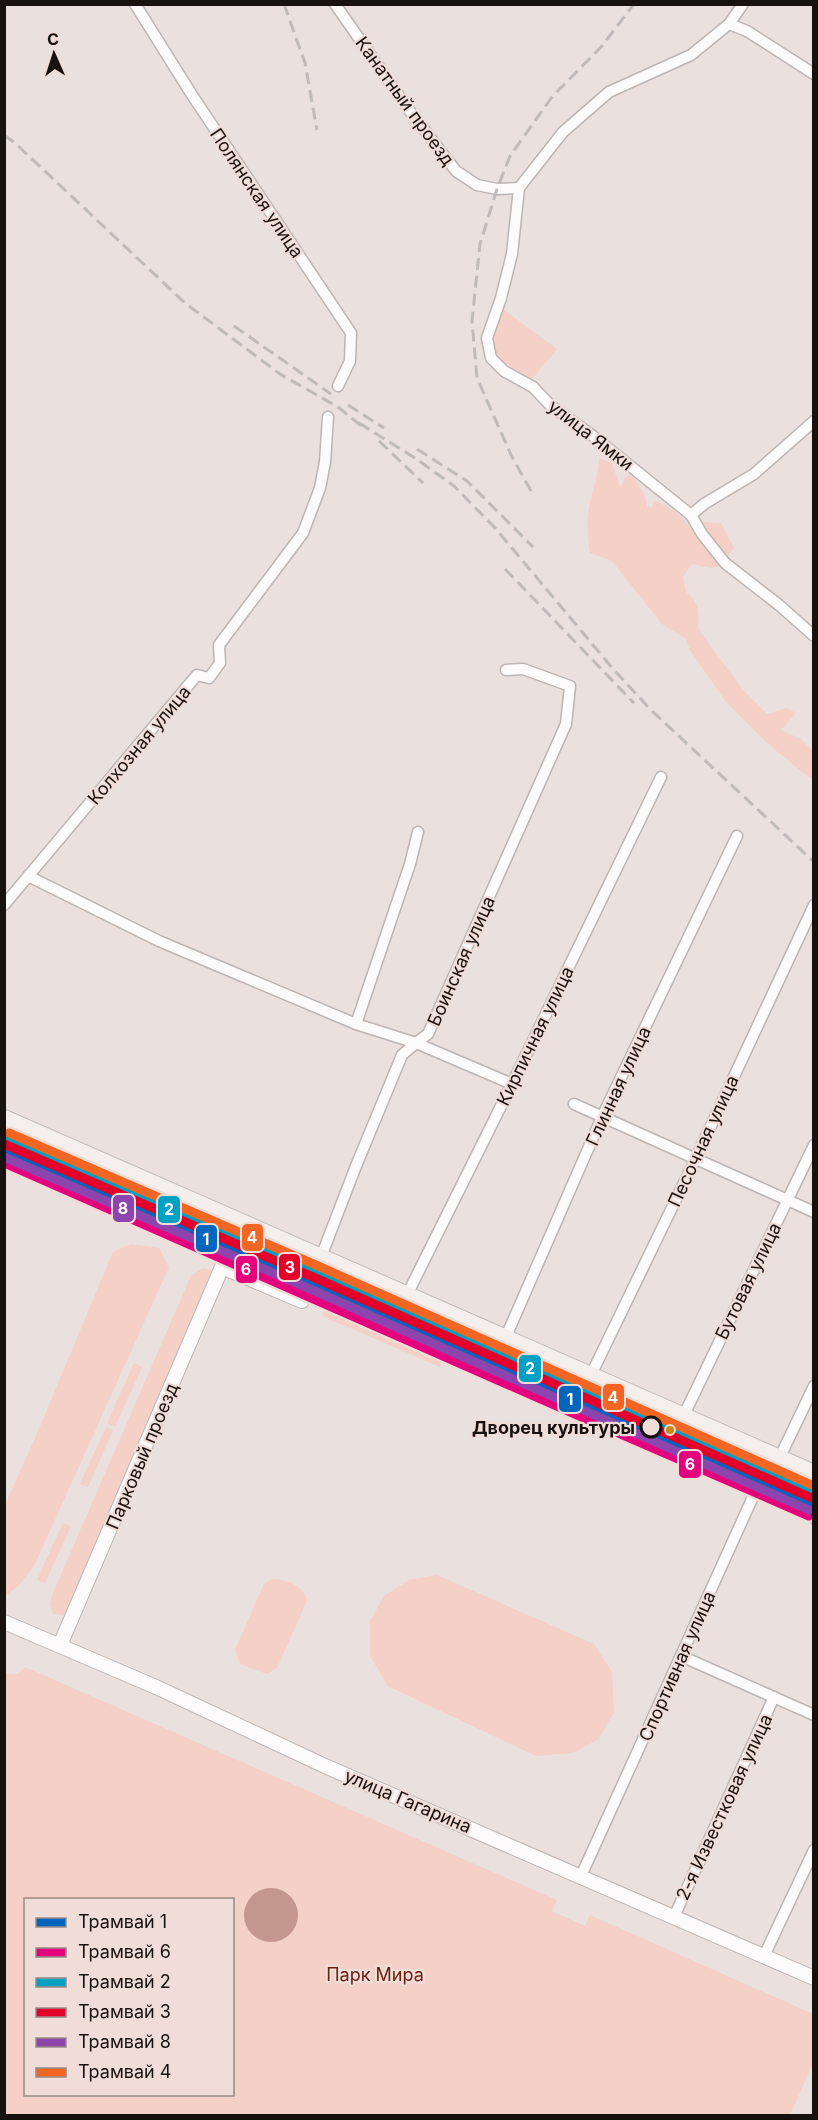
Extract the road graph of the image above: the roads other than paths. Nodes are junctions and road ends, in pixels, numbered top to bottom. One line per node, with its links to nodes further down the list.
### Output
1 (135, 4): 7 (street, Полянская улица)
2 (335, 4): 6 (street, Канатный проезд)
3 (743, 4): 4 (street)
4 (729, 24): 5 (street); 6 (street)
5 (813, 74)
6 (519, 188): 10 (street, улица Ямки)
7 (338, 386)
8 (328, 417): 16 (street, Колхозная улица)
9 (813, 421): 10 (street)
10 (691, 515): 11 (street, улица Ямки)
11 (813, 636)
12 (506, 670): 22 (street, Боинская улица)
13 (661, 777): 23 (street, Кирпичная улица)
14 (417, 832): 21 (street)
15 (737, 836): 25 (street, Глинная улица)
16 (28, 876): 18 (street, Колхозная улица); 21 (street)
17 (4, 886): 18 (street)
18 (15, 890): 19 (street, Колхозная улица)
19 (4, 905)
20 (813, 905): 28 (street, Песочная улица)
21 (357, 1024): 22 (street)
22 (416, 1043): 23 (street); 31 (street, Боинская улица)
23 (512, 1084): 32 (street, Кирпичная улица)
24 (574, 1104): 25 (street)
25 (602, 1117): 28 (street); 33 (street, Глинная улица)
26 (4, 1119): 31 (main road)
27 (813, 1145): 29 (street, Бутовая улица)
28 (696, 1158): 29 (street); 34 (street, Песочная улица)
29 (787, 1200): 30 (street); 36 (street, Бутовая улица)
30 (813, 1212)
31 (321, 1257): 32 (main road); 42 (street, Парковый проезд)
32 (407, 1295): 33 (main road)
33 (505, 1339): 34 (main road)
34 (590, 1377): 36 (main road)
35 (813, 1386): 37 (street, Спортивная улица)
36 (683, 1417): 37 (main road)
37 (776, 1457): 38 (main road); 39 (street, Спортивная улица)
38 (813, 1474)
39 (755, 1492): 40 (street); 43 (street, Спортивная улица)
40 (813, 1518)
41 (4, 1622): 42 (street, улица Гагарина)
42 (60, 1645): 47 (street, улица Гагарина)
43 (681, 1656): 44 (street); 47 (street, Спортивная улица)
44 (774, 1697): 45 (street); 48 (street, 2-я Известковая улица)
45 (813, 1715)
46 (813, 1850): 49 (street)
47 (581, 1876): 48 (street, улица Гагарина)
48 (674, 1917): 49 (street, улица Гагарина)
49 (764, 1956): 50 (street, улица Гагарина)
50 (813, 1978)

